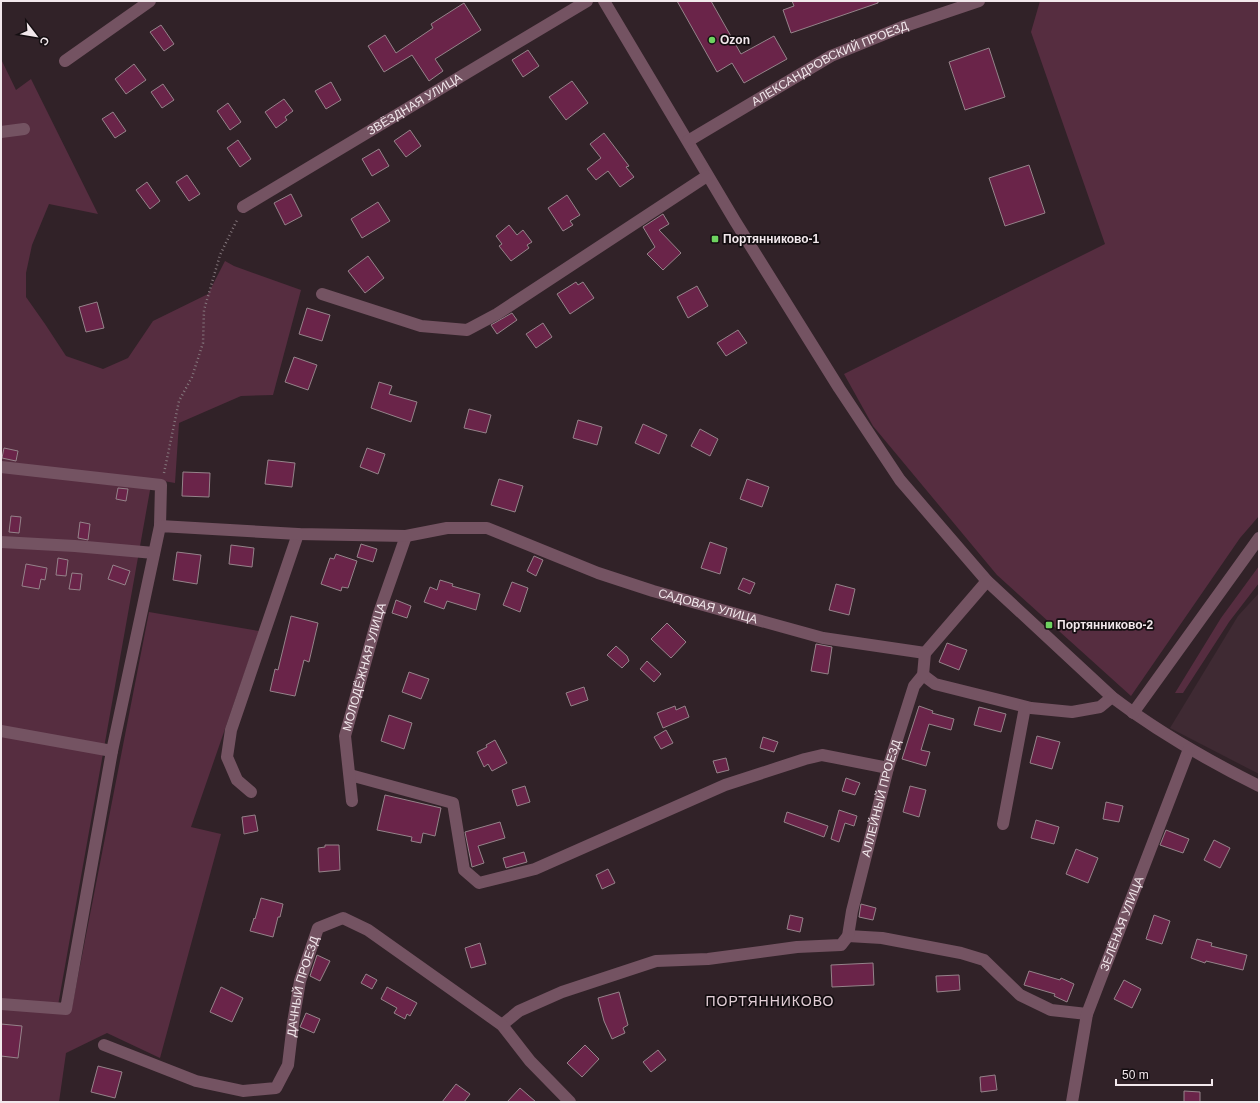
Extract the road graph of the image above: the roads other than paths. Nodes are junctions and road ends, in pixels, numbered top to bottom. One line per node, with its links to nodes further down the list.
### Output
1 (150, 1): 5 (street)
2 (587, 1): 10 (street, ЗВЁЗДНАЯ УЛИЦА)
3 (604, 1): 8 (street)
4 (979, 1): 8 (street, АЛЕКСАНДРОВСКИЙ ПРОЕЗД)
5 (65, 62)
6 (24, 129): 7 (street)
7 (1, 132)
8 (688, 141): 9 (street)
9 (707, 176): 11 (street); 19 (street)
10 (243, 207)
11 (322, 294)
12 (1, 468): 13 (street)
13 (160, 526): 14 (street, САДОВАЯ УЛИЦА); 18 (street)
14 (298, 534): 15 (street, САДОВАЯ УЛИЦА); 31 (street)
15 (406, 536): 20 (street, САДОВАЯ УЛИЦА); 29 (street, МОЛОДЁЖНАЯ УЛИЦА)
16 (1259, 538): 24 (street)
17 (1, 542): 18 (street)
18 (154, 552): 27 (street)
19 (987, 581): 20 (street); 22 (street)
20 (925, 653): 21 (street, АЛЛЕЙНЫЙ ПРОЕЗД)
21 (923, 675): 23 (street); 28 (street, АЛЛЕЙНЫЙ ПРОЕЗД)
22 (1112, 697): 23 (street); 24 (street)
23 (1025, 707): 33 (street)
24 (1133, 713): 26 (street)
25 (1, 731): 27 (street)
26 (1189, 749): 30 (street); 36 (street, ЗЕЛЁНАЯ УЛИЦА)
27 (112, 751): 35 (street)
28 (888, 768): 29 (street); 34 (street, АЛЛЕЙНЫЙ ПРОЕЗД)
29 (350, 775): 32 (street, МОЛОДЁЖНАЯ УЛИЦА)
30 (1259, 786)
31 (251, 792)
32 (352, 801)
33 (1003, 824)
34 (844, 940): 36 (street); 37 (street)
35 (1, 1004)
36 (1087, 1014): 40 (street, ЗЕЛЁНАЯ УЛИЦА)
37 (502, 1025): 38 (street, ДАЧНЫЙ ПРОЕЗД); 39 (street, ДАЧНЫЙ ПРОЕЗД)
38 (104, 1045)
39 (570, 1102)
40 (1072, 1102)

